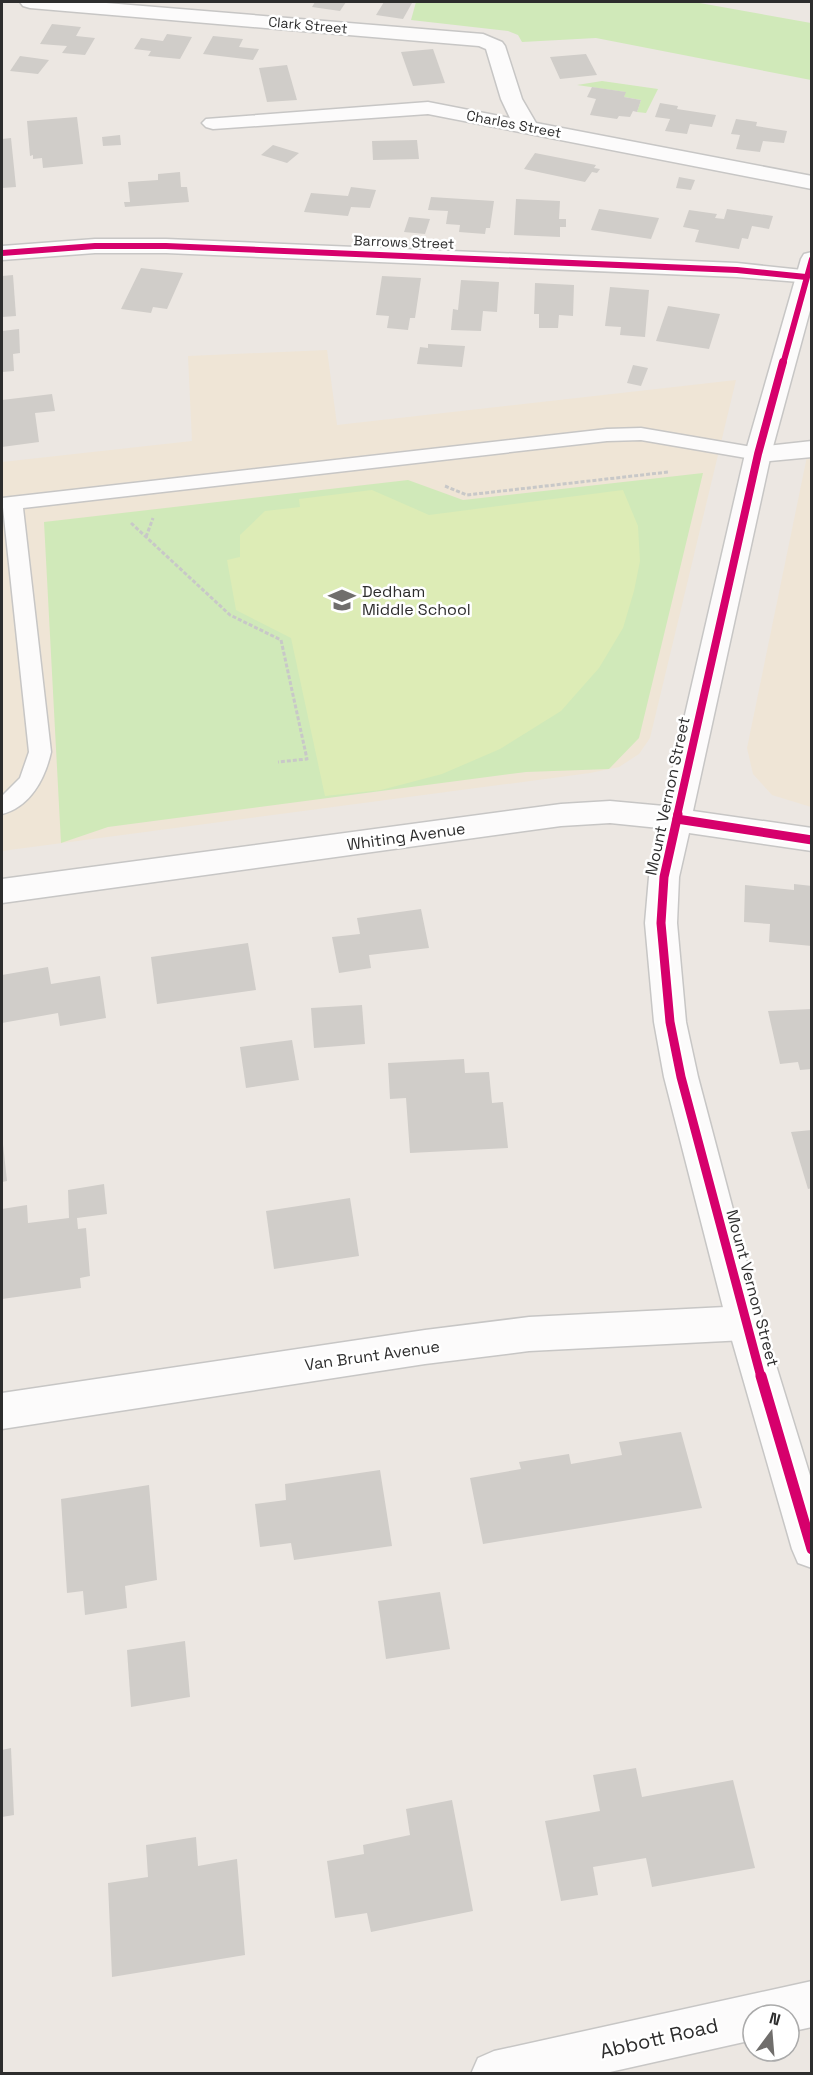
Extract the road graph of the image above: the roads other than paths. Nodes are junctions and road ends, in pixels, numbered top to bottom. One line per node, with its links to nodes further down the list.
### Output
1 (30, 2): 3 (street, Clark Street)
2 (213, 123): 3 (street, Charles Street)
3 (528, 127): 4 (street, Charles Street)
4 (812, 183)
5 (2, 253): 6 (street, Barrows Street)
6 (809, 268): 8 (street, Mount Vernon Street)
7 (812, 449): 8 (street)
8 (758, 454): 9 (lane); 11 (street, Mount Vernon Street)
9 (7, 503): 10 (lane)
10 (2, 806)
11 (677, 819): 12 (street, Whiting Avenue); 13 (street, Whiting Avenue); 14 (street, Mount Vernon Street)
12 (812, 840)
13 (2, 891)
14 (746, 1323): 15 (street, Van Brunt Avenue); 16 (street, Mount Vernon Street)
15 (2, 1411)
16 (812, 1549)
17 (741, 2020): 18 (street, Abbott Road)
18 (494, 2073)

